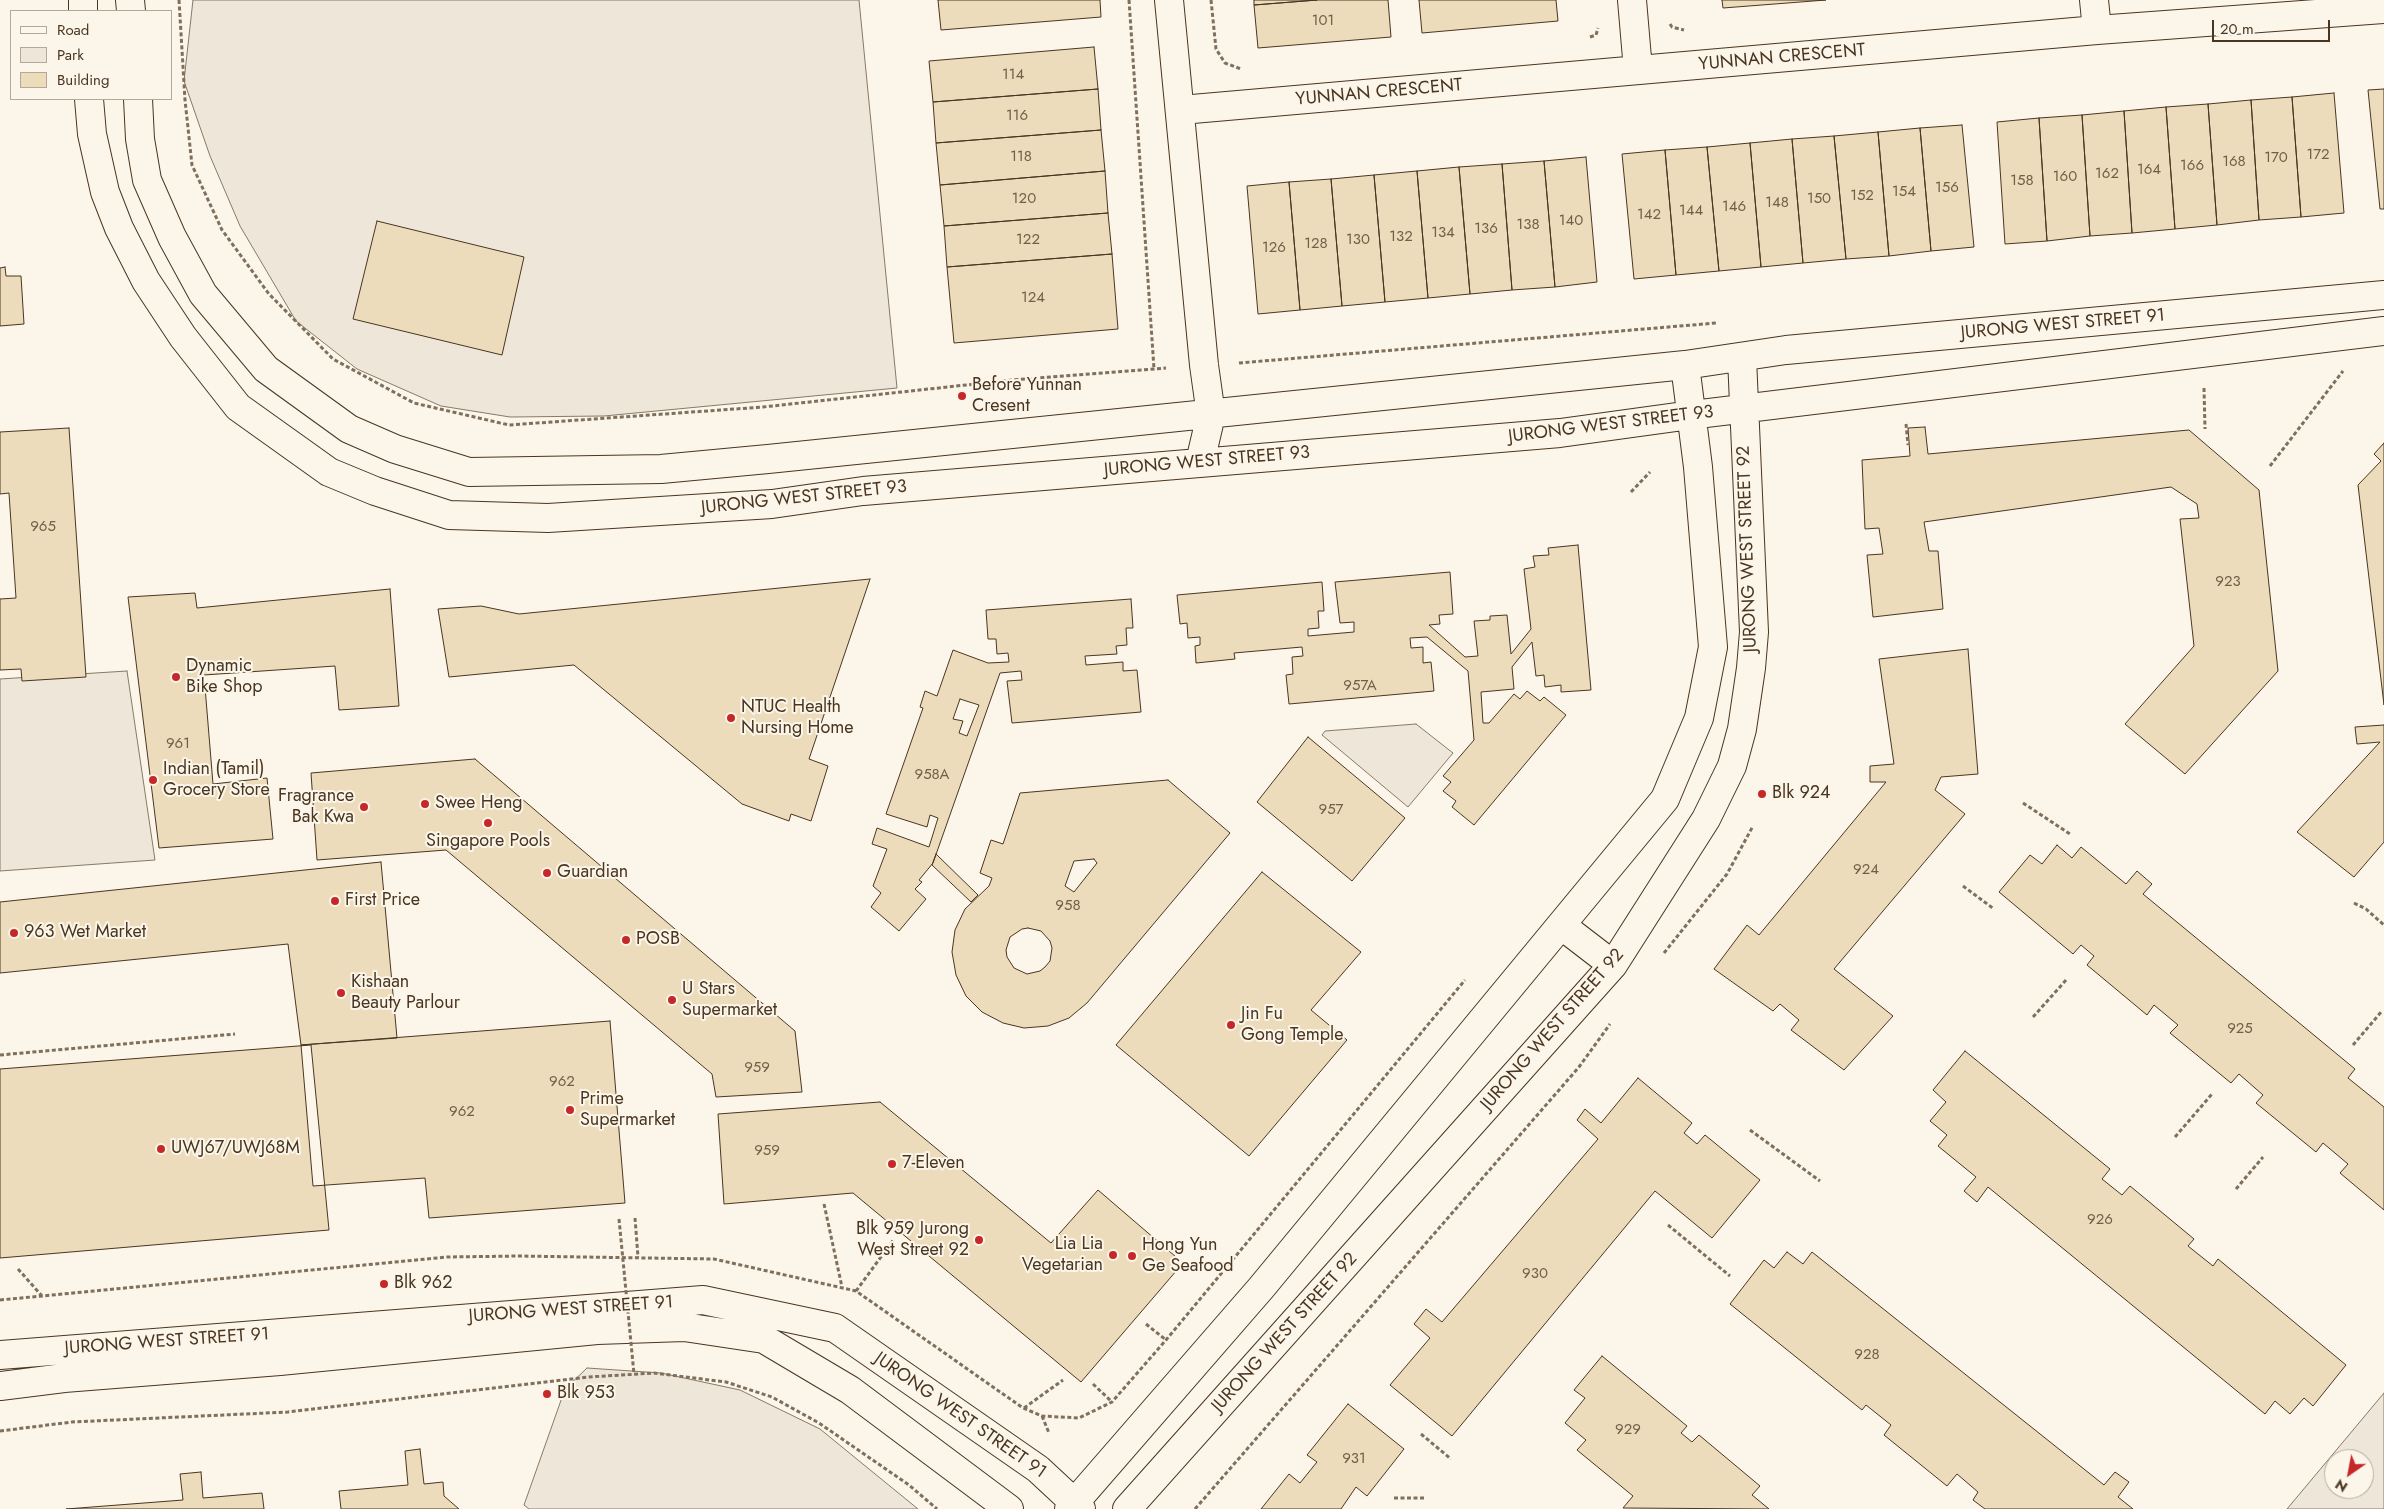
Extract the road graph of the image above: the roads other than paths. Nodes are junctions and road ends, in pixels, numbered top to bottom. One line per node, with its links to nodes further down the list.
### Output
1 (1169, 0): 9 (street)
2 (1632, 0): 6 (street)
3 (2094, 0): 5 (street)
4 (2384, 8): 5 (street, YUNNAN CRESCENT)
5 (2097, 30): 6 (street, YUNNAN CRESCENT)
6 (1638, 70): 9 (street, YUNNAN CRESCENT)
7 (90, 100): 17 (street, JURONG WEST STREET 93)
8 (138, 100): 15 (street)
9 (1181, 110): 15 (street)
10 (2384, 295): 12 (street, JURONG WEST STREET 91)
11 (2384, 331): 14 (street)
12 (1742, 358): 13 (street); 14 (street, JURONG WEST STREET 92)
13 (1686, 365): 15 (street); 16 (street)
14 (1744, 409): 16 (street, JURONG WEST STREET 93); 19 (street, JURONG WEST STREET 92)
15 (1211, 415): 17 (street)
16 (1692, 415): 17 (street, JURONG WEST STREET 93); 18 (street)
17 (1200, 462)
18 (1561, 925): 19 (street); 22 (street)
19 (1613, 965): 24 (street, JURONG WEST STREET 92)
20 (0, 1355): 22 (street, JURONG WEST STREET 91)
21 (0, 1386): 23 (street, JURONG WEST STREET 91)
22 (1074, 1507)
23 (1009, 1509)
24 (1127, 1509)

